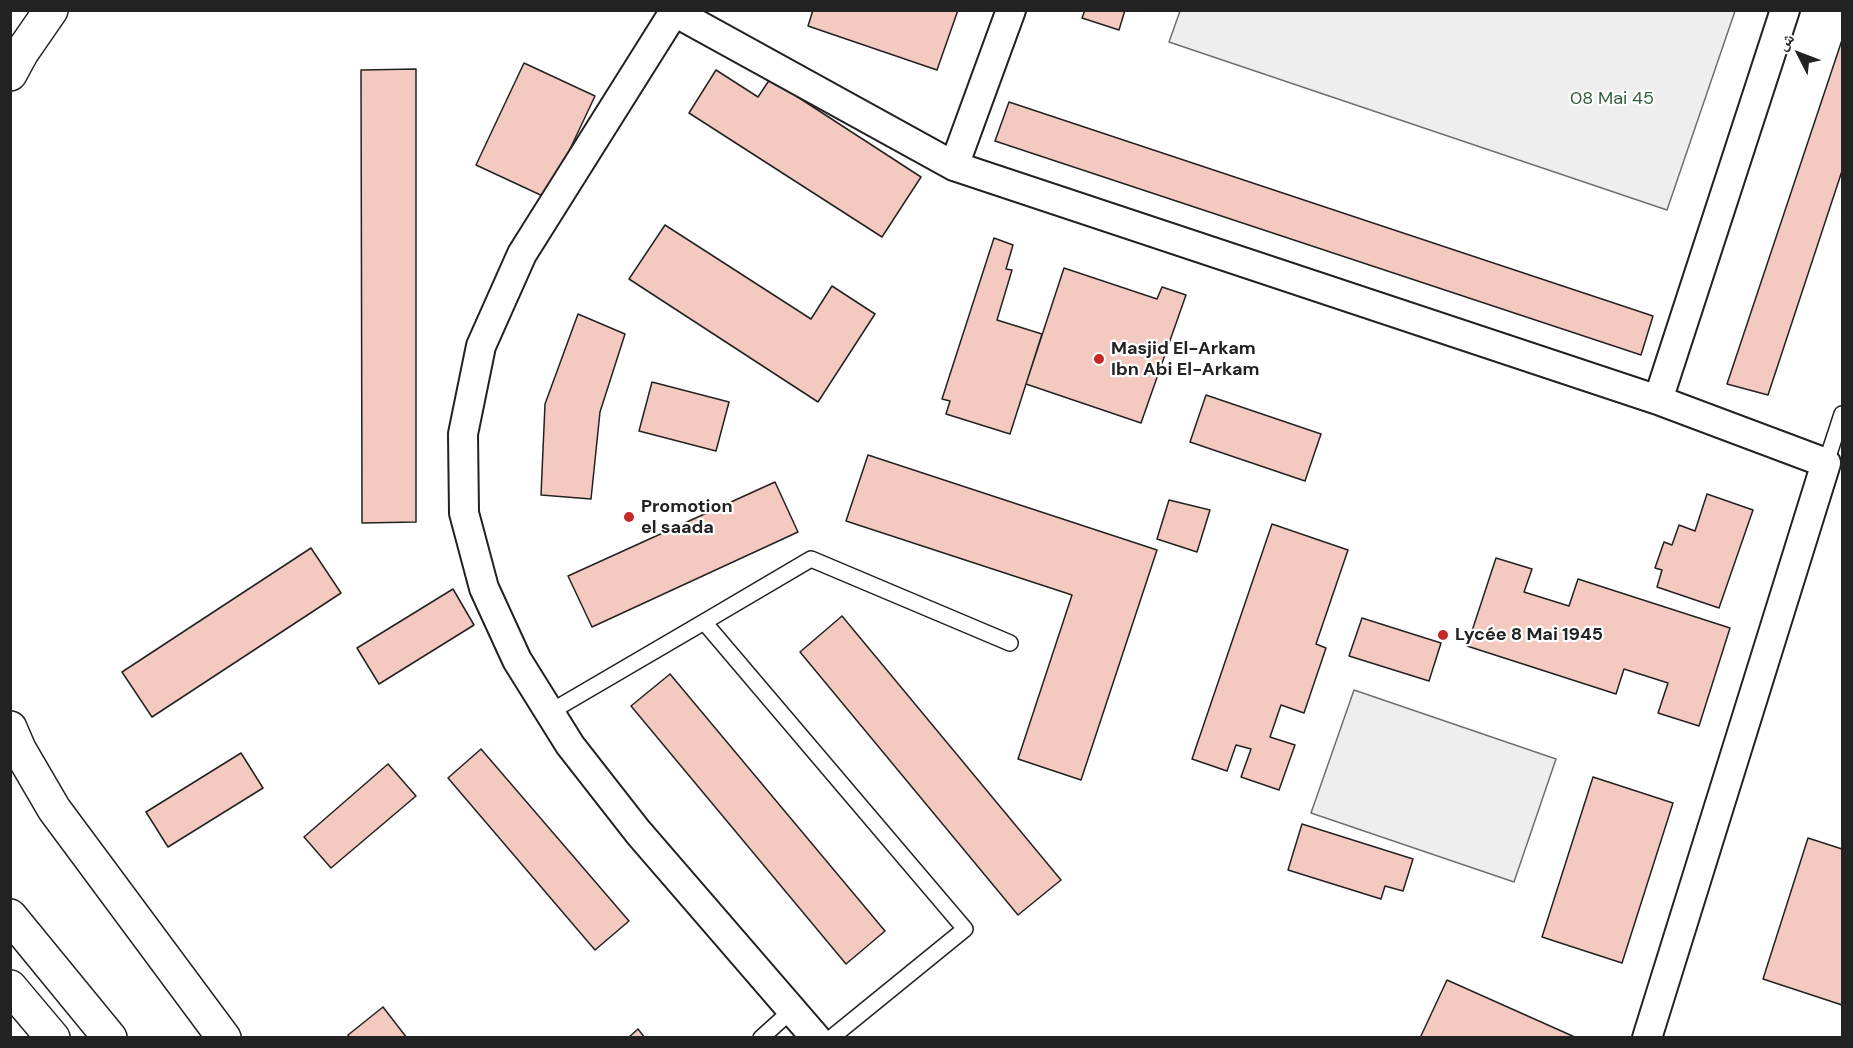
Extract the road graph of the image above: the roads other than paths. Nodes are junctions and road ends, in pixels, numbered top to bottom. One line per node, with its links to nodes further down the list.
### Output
1 (51, 10): 5 (main road)
2 (1011, 10): 6 (street)
3 (1785, 10): 7 (street)
4 (673, 11): 6 (street); 12 (street)
5 (10, 74)
6 (954, 166): 7 (street)
7 (1658, 400): 9 (street)
8 (1842, 414): 9 (lane)
9 (1826, 464): 23 (street)
10 (704, 622): 11 (lane); 12 (lane); 22 (lane)
11 (1010, 644)
12 (550, 712): 16 (street)
13 (10, 728): 19 (main road)
14 (10, 916): 18 (main road)
15 (10, 987): 17 (main road)
16 (792, 1010): 20 (lane); 21 (street)
17 (53, 1038)
18 (110, 1038)
19 (224, 1038)
20 (760, 1038)
21 (816, 1038)
22 (831, 1038)
23 (1647, 1038)

